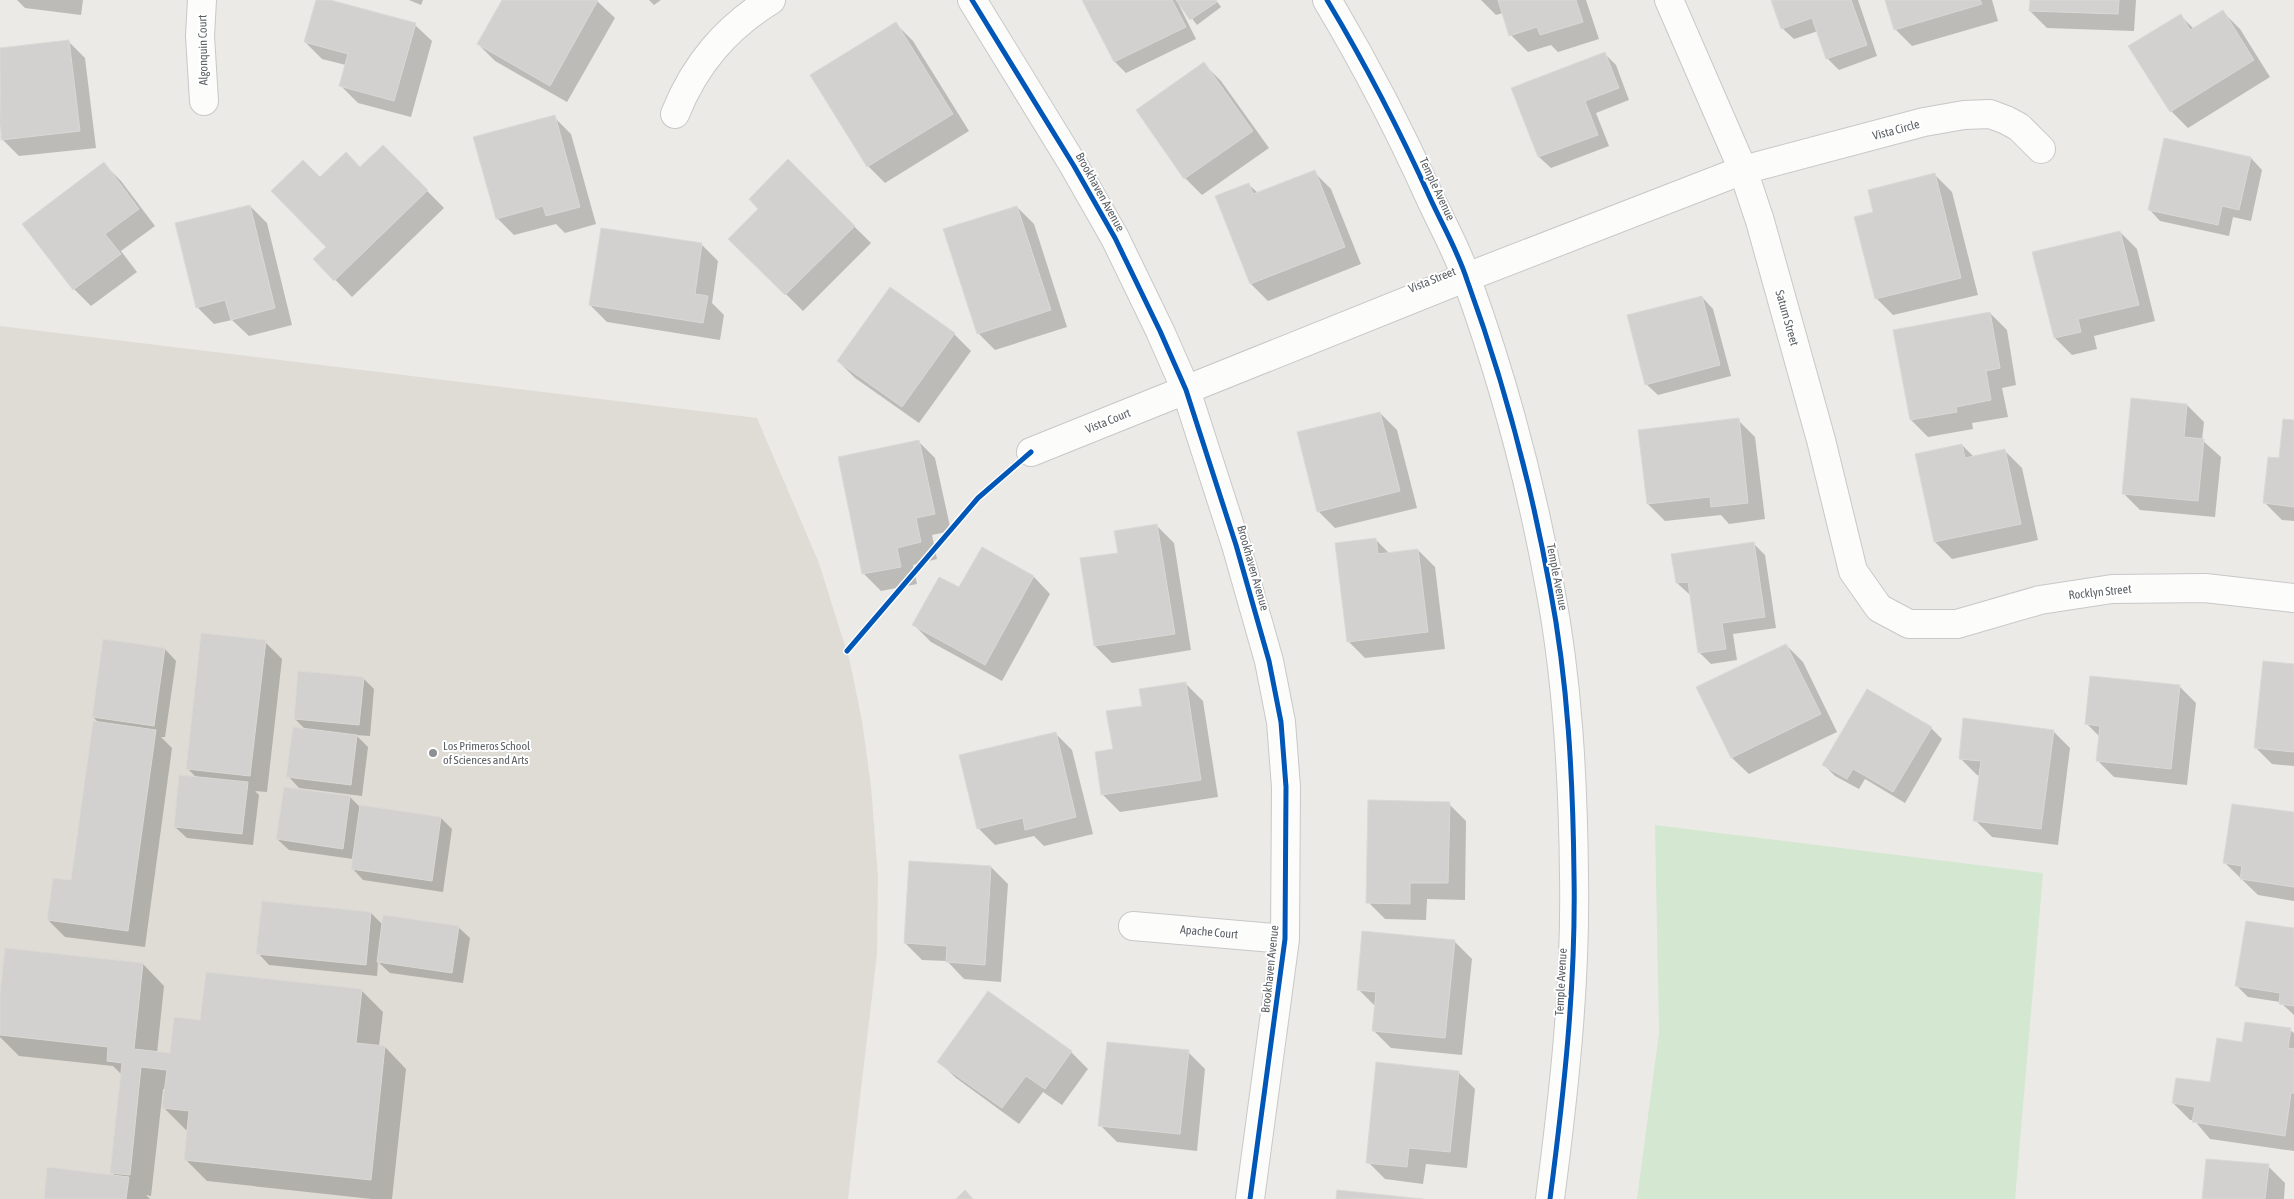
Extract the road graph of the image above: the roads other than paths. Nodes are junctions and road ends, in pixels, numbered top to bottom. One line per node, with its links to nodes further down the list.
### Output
1 (202, 0): 6 (street, Algonquin Court)
2 (771, 0): 7 (street)
3 (972, 0): 11 (street, Brookhaven Avenue)
4 (1327, 0): 10 (street, Temple Avenue)
5 (1669, 0): 9 (street, Saturn Street)
6 (204, 101)
7 (675, 114)
8 (2041, 149): 9 (street, Vista Circle)
9 (1743, 170): 10 (street, Vista Street); 14 (street, Saturn Street)
10 (1466, 277): 11 (street, Vista Street); 18 (street, Temple Avenue)
11 (1186, 390): 12 (street, Vista Court); 16 (street, Brookhaven Avenue)
12 (1031, 452)
13 (2294, 598): 14 (street, Rocklyn Street)
14 (1909, 624)
15 (1133, 926): 16 (street, Apache Court)
16 (1285, 939): 17 (street, Brookhaven Avenue)
17 (1250, 1199)
18 (1550, 1199)

